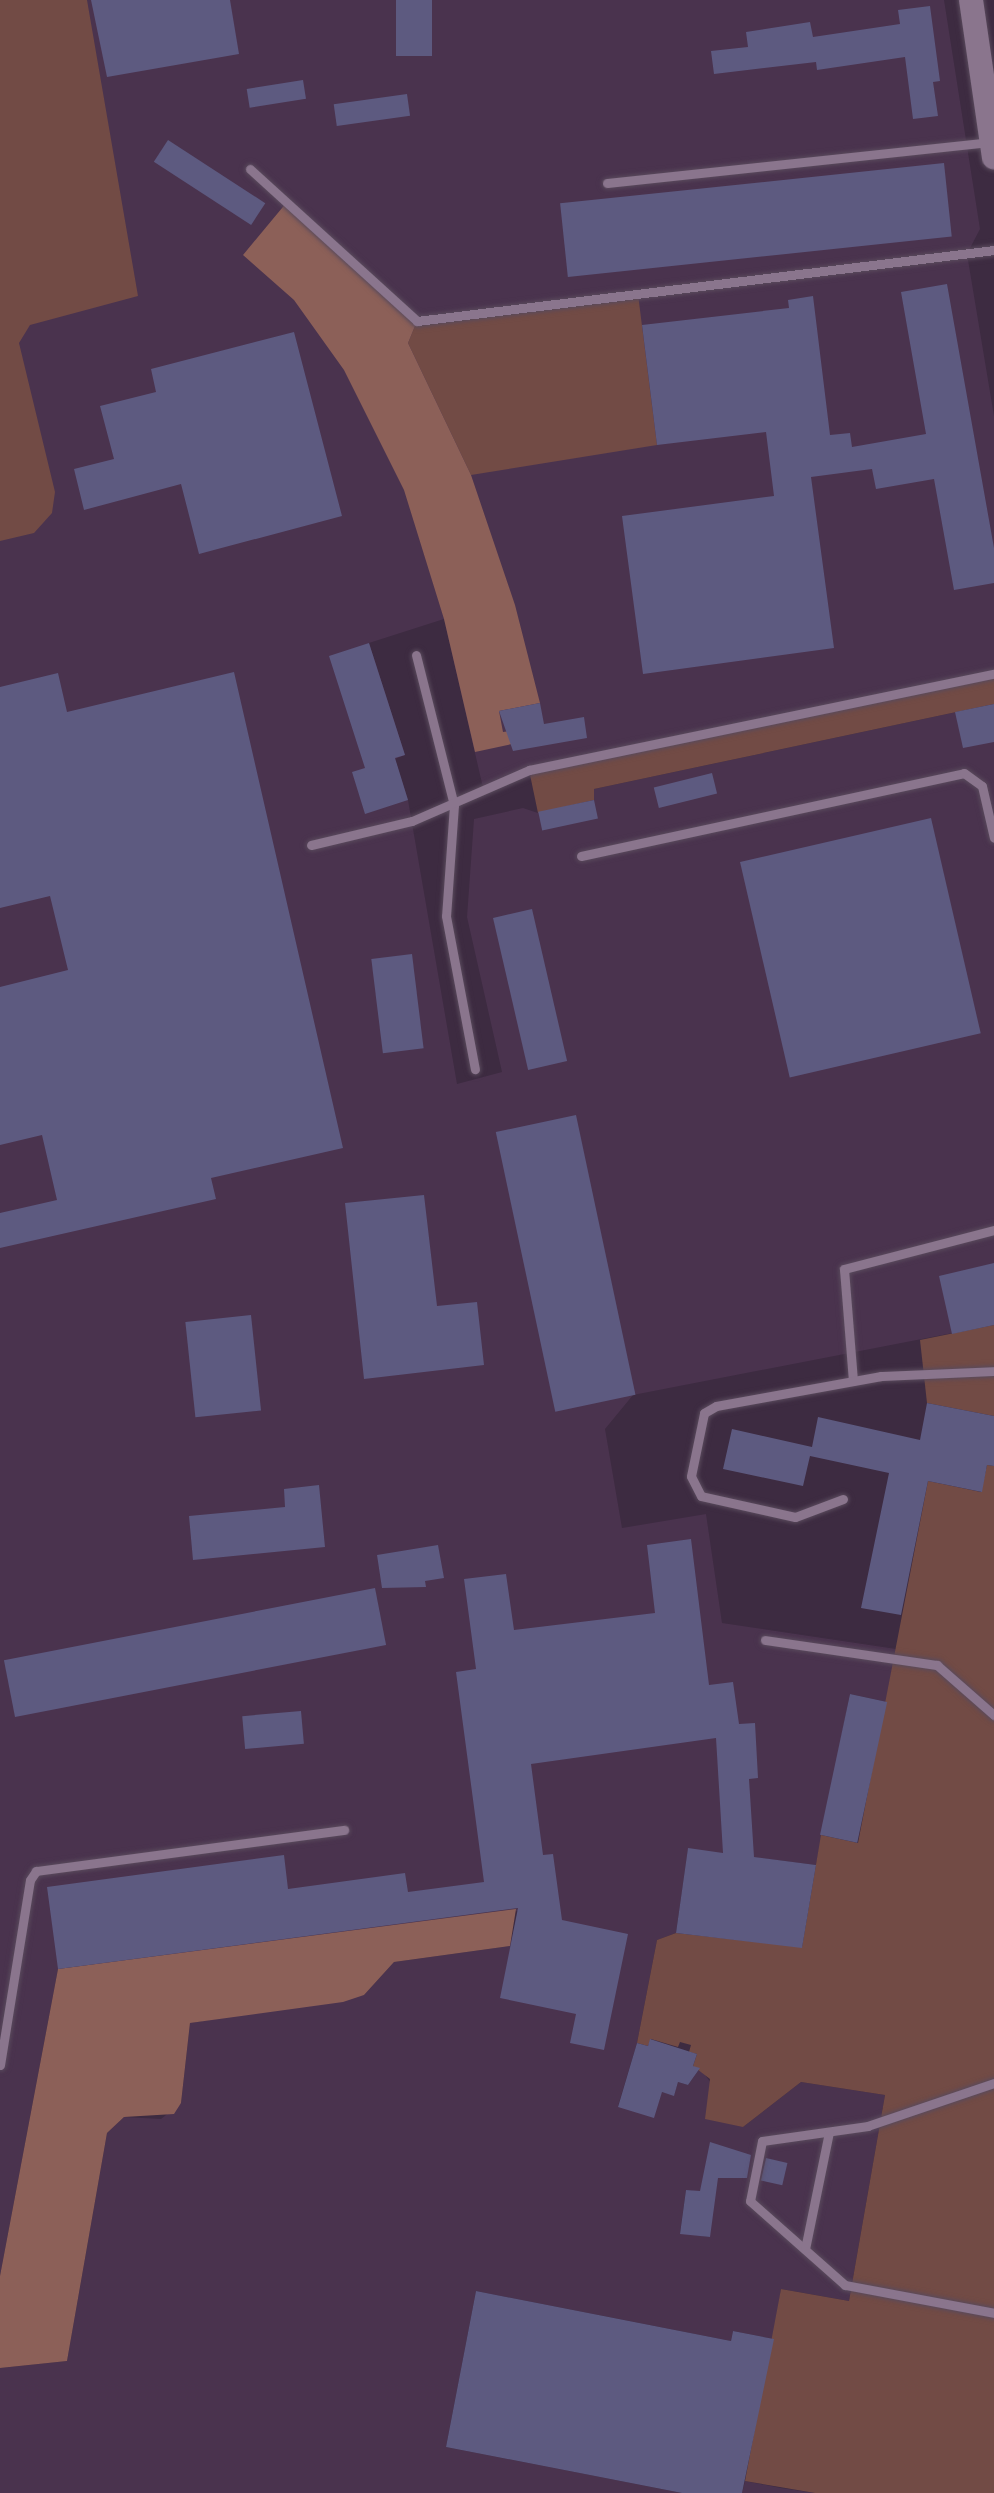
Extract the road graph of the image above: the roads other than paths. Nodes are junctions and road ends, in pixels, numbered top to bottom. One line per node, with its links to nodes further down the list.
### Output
1 (971, 0): 2 (street)
2 (993, 149): 4 (lane)
3 (250, 169): 5 (lane)
4 (607, 183)
5 (994, 250)
6 (416, 655): 8 (lane)
7 (994, 674): 8 (lane)
8 (454, 805): 10 (lane); 12 (lane)
9 (994, 838): 11 (lane)
10 (311, 845)
11 (581, 856)
12 (475, 1069)
13 (994, 1230): 15 (lane)
14 (994, 1371): 15 (lane)
15 (853, 1381): 16 (lane)
16 (843, 1499)
17 (765, 1640): 18 (lane)
18 (994, 1715)
19 (344, 1830): 20 (lane)
20 (0, 2065)
21 (994, 2083): 22 (lane)
22 (829, 2132): 23 (lane); 23 (lane)
23 (805, 2249): 24 (lane)
24 (994, 2313)

